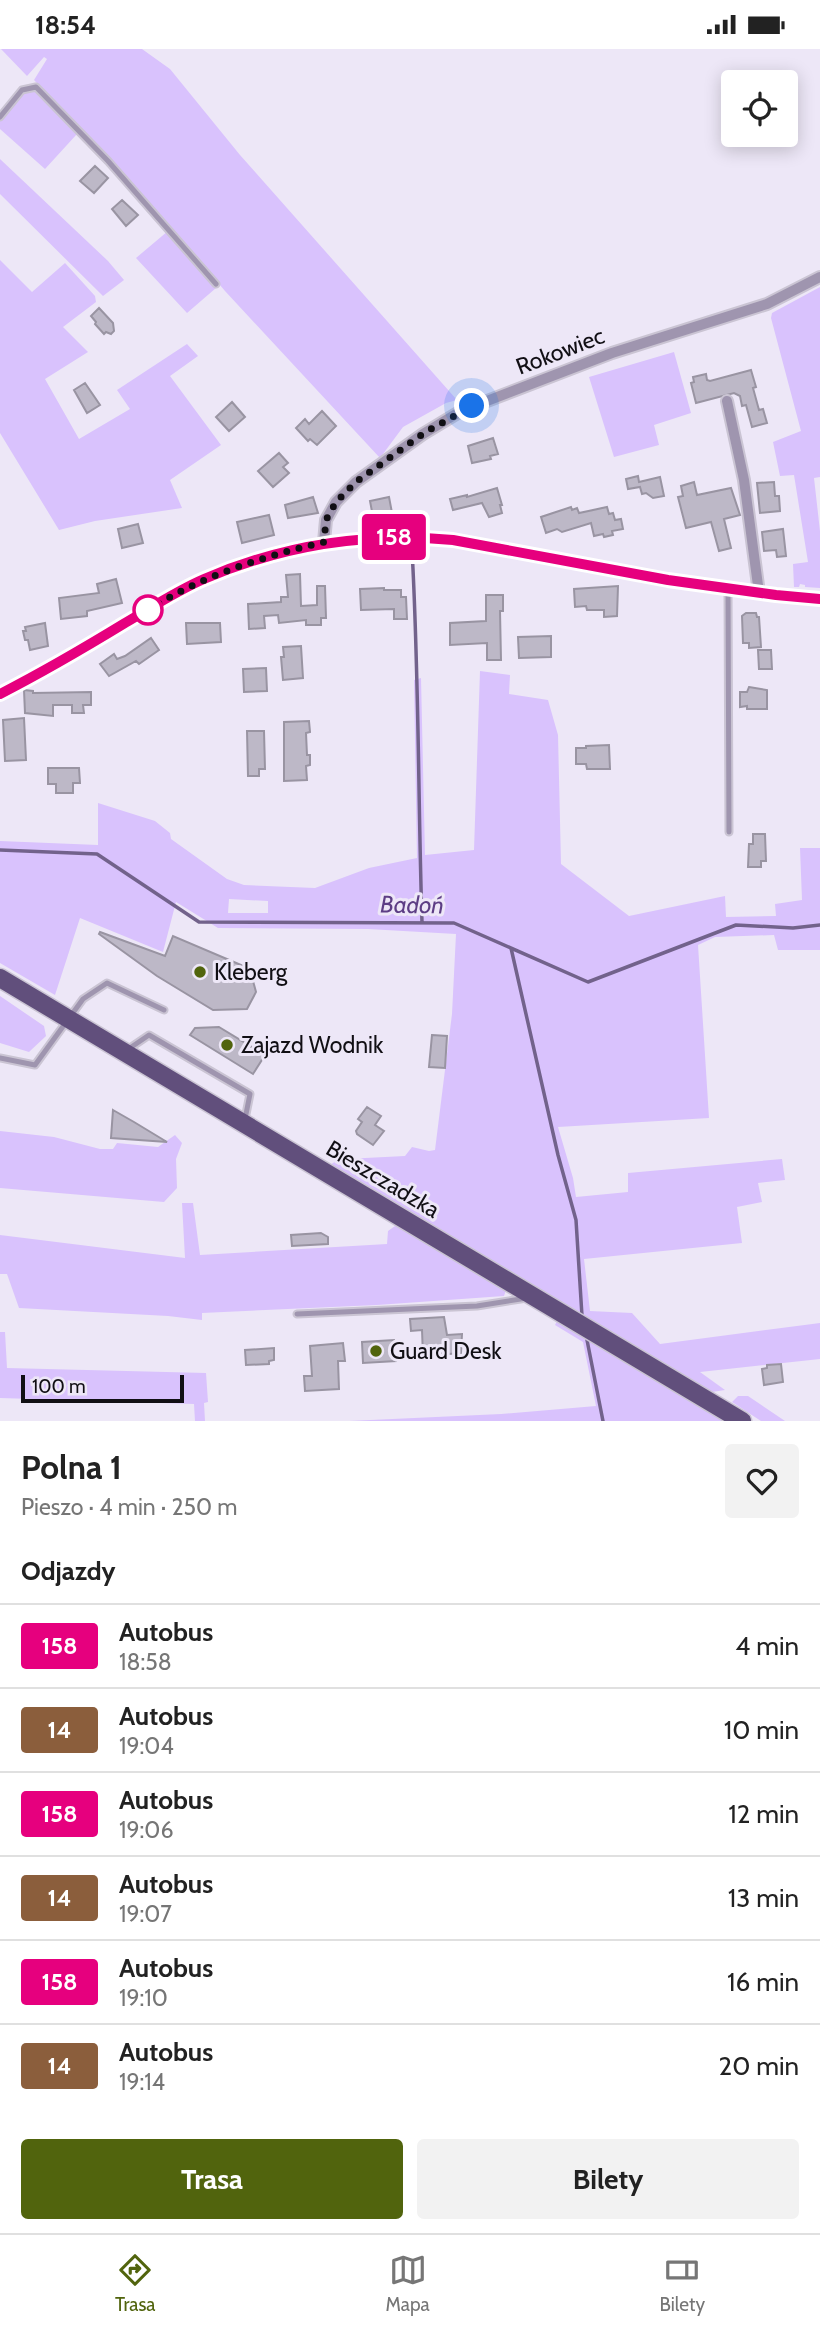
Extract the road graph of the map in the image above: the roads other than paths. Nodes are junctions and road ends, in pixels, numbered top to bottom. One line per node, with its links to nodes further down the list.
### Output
1 (0, 117): 3 (lane)
2 (820, 277): 5 (street, Rokowiec)
3 (216, 284)
4 (727, 401): 7 (street)
5 (324, 542): 6 (street); 9 (street)
6 (728, 588): 7 (street); 10 (lane)
7 (759, 593): 8 (street)
8 (820, 599)
9 (0, 694)
10 (729, 832)
11 (0, 978): 13 (main road, Bieszczadzka)
12 (164, 1010): 13 (lane)
13 (70, 1019): 14 (main road, Bieszczadzka); 15 (lane)
14 (126, 1052): 16 (main road, Bieszczadzka); 16 (lane)
15 (0, 1058)
16 (244, 1126): 17 (main road, Bieszczadzka)
17 (532, 1297): 18 (lane); 19 (main road, Bieszczadzka)
18 (297, 1314)
19 (742, 1421)

